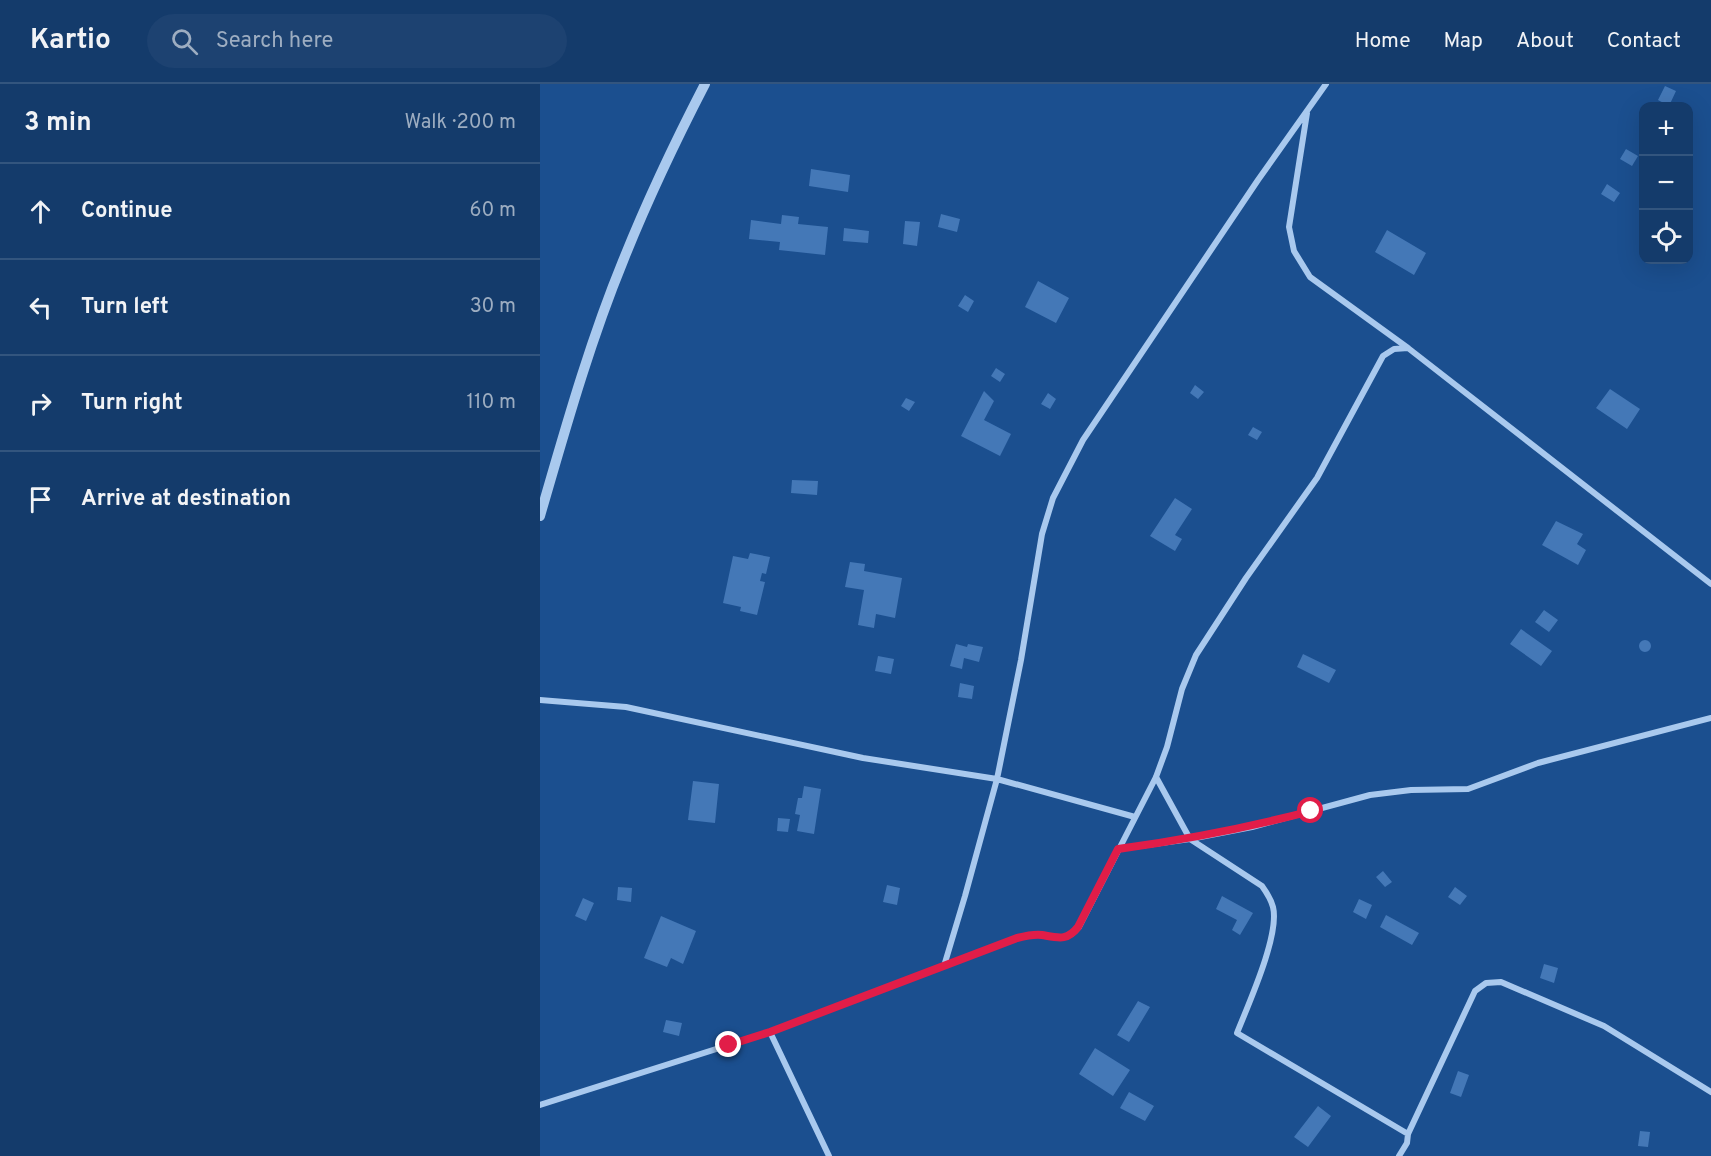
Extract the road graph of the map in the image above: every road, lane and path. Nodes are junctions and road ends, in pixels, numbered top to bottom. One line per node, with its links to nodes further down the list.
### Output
1 (705, 84): 5 (street)
2 (1326, 84): 3 (street)
3 (1308, 109): 4 (street); 10 (street)
4 (1408, 348): 6 (street); 9 (street)
5 (540, 516)
6 (1711, 584)
7 (540, 700): 10 (street)
8 (1711, 718): 12 (street)
9 (1156, 777): 11 (street); 12 (street)
10 (997, 779): 11 (street); 14 (street)
11 (1135, 817): 13 (street)
12 (1190, 839): 13 (street); 18 (street)
13 (1118, 849): 14 (street)
14 (944, 966): 15 (street)
15 (770, 1032): 17 (street); 19 (street)
16 (1711, 1092): 18 (street)
17 (540, 1104)
18 (1408, 1134): 20 (street)
19 (829, 1156)
20 (1399, 1156)

